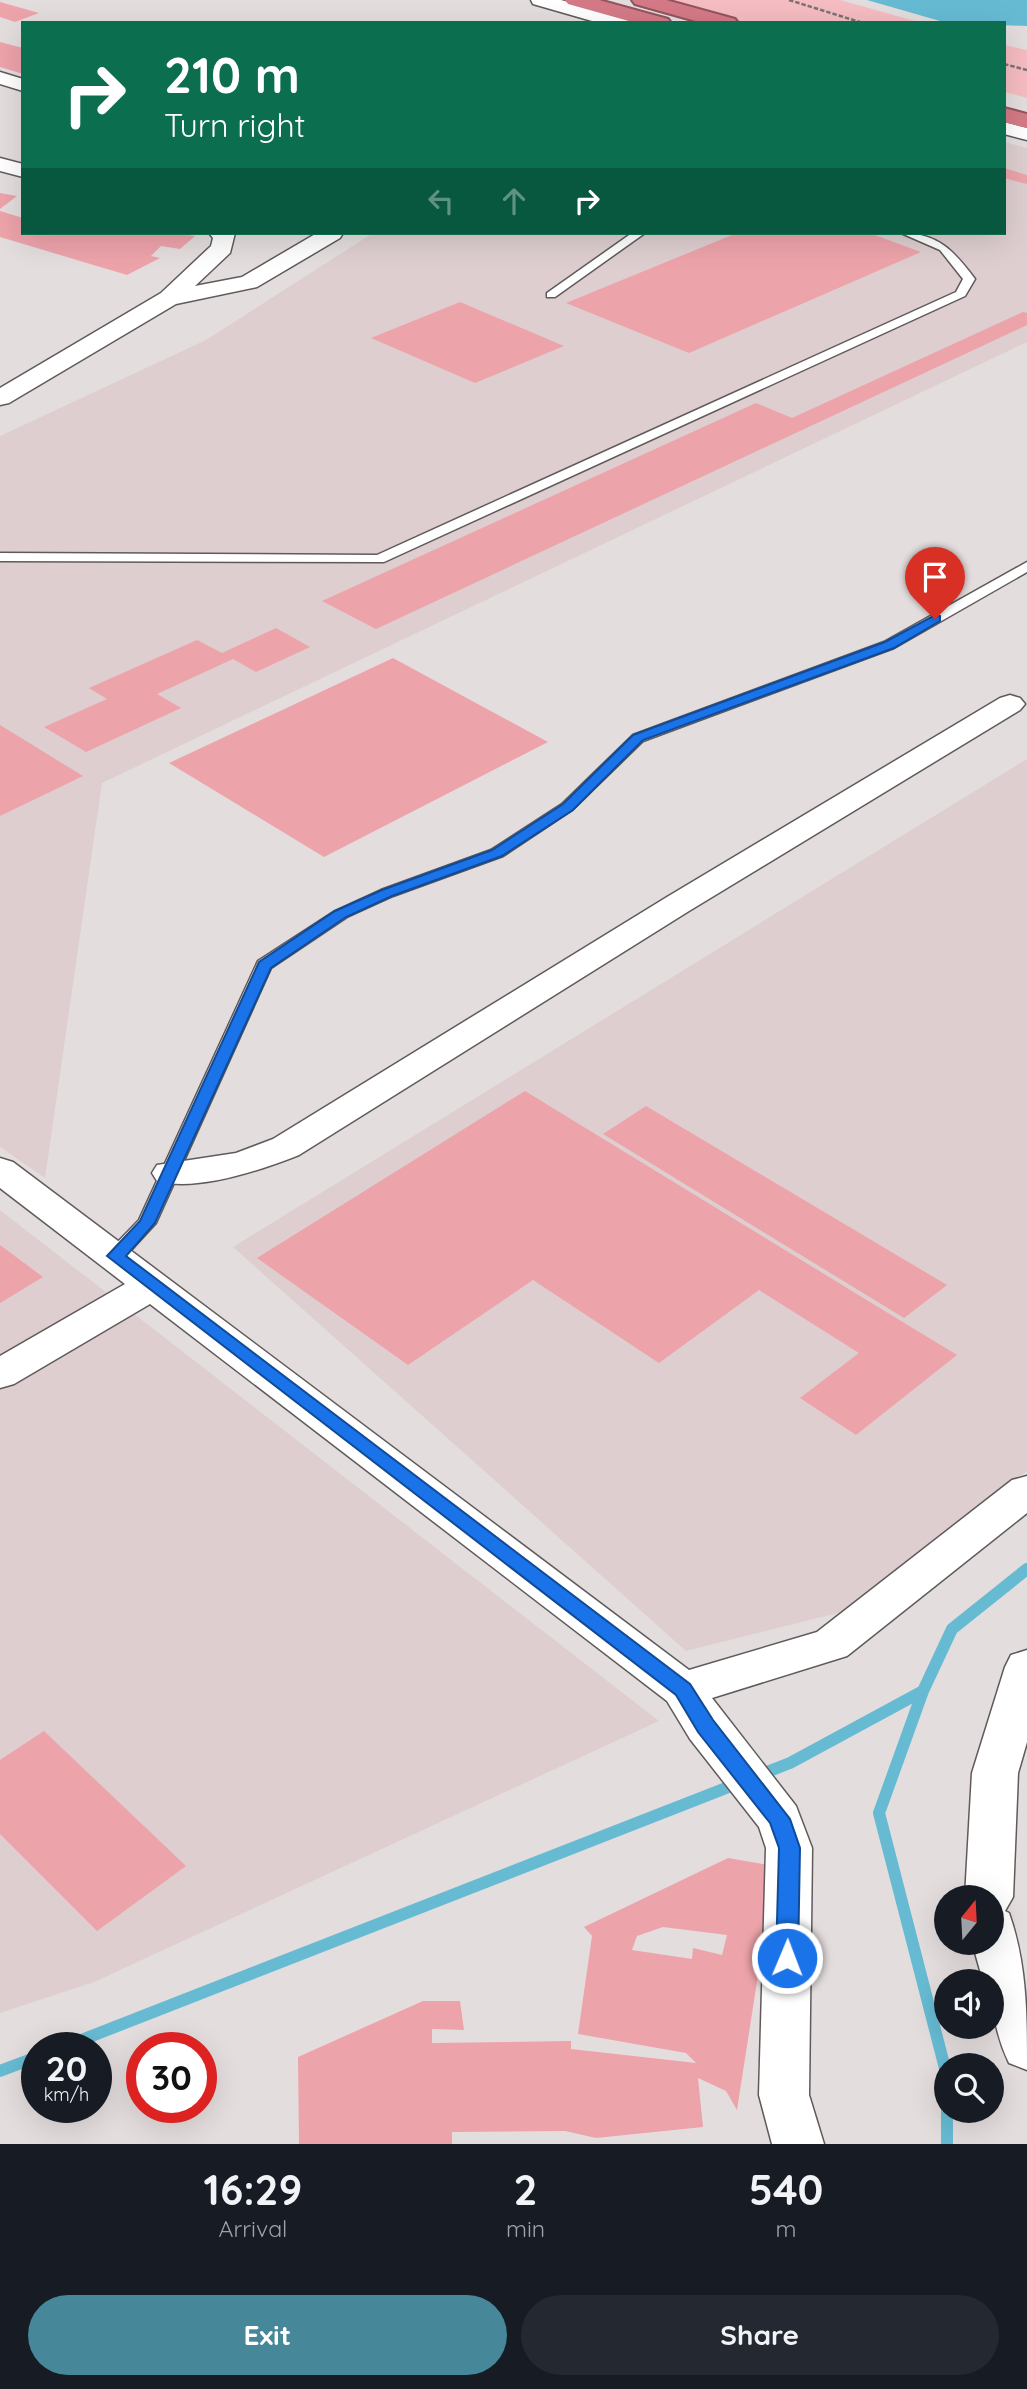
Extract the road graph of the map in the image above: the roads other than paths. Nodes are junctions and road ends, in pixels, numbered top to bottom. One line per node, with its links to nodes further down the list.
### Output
1 (540, 0): 4 (street)
2 (575, 0): 5 (highway)
3 (642, 0): 6 (highway)
4 (614, 21)
5 (654, 21)
6 (721, 21)
7 (0, 78): 8 (street)
8 (21, 84)
9 (1006, 97): 10 (highway)
10 (1027, 102)
11 (1006, 116): 12 (highway)
12 (1027, 121)
13 (1006, 129): 14 (street)
14 (1027, 134)
15 (0, 164): 16 (street)
16 (21, 171)
17 (225, 235): 22 (street)
18 (329, 235): 22 (street)
19 (636, 235): 21 (lane)
20 (911, 235): 24 (lane)
21 (551, 295)
22 (169, 298): 23 (street)
23 (0, 398)
24 (0, 557)
25 (1027, 566): 28 (lane)
26 (1010, 704): 28 (street)
27 (0, 1170): 29 (street)
28 (170, 1173): 29 (lane)
29 (115, 1256): 30 (street)
30 (153, 1285): 31 (street); 34 (street)
31 (0, 1374)
32 (1027, 1491): 34 (street)
33 (1027, 1667): 35 (street)
34 (694, 1707): 39 (street)
35 (1016, 1744): 36 (street)
36 (990, 1885)
37 (1000, 1955): 38 (street)
38 (1027, 2048)
39 (798, 2144)

